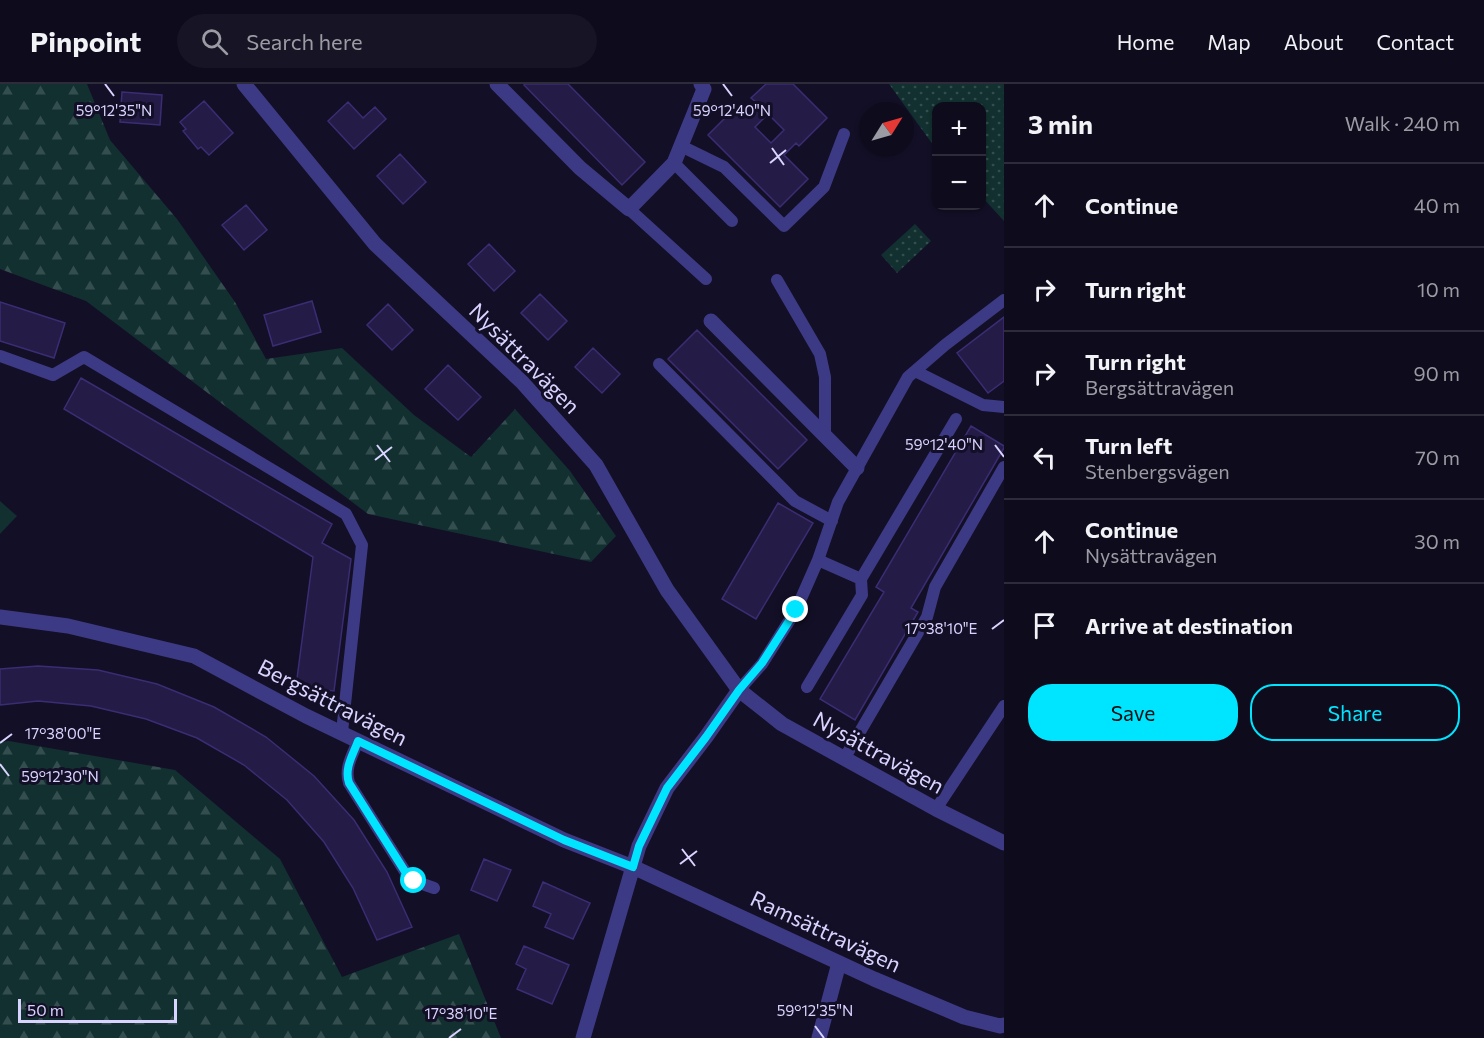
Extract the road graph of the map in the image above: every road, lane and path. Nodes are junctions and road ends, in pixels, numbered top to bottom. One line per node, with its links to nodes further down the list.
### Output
1 (244, 84): 26 (street, Nysättravägen)
2 (497, 84): 7 (street)
3 (700, 84): 5 (street)
4 (844, 134): 5 (lane)
5 (681, 146): 6 (street)
6 (674, 163): 7 (street); 8 (lane)
7 (629, 209): 9 (lane)
8 (732, 221)
9 (706, 279)
10 (777, 280): 18 (lane)
11 (1004, 300): 15 (lane)
12 (711, 321): 18 (street)
13 (0, 356): 28 (lane)
14 (658, 364): 21 (lane)
15 (915, 371): 16 (lane); 20 (lane)
16 (1004, 407)
17 (956, 419): 23 (lane)
18 (825, 436): 20 (street)
19 (1004, 467): 30 (lane)
20 (857, 468): 21 (lane)
21 (832, 521): 22 (lane)
22 (819, 560): 23 (lane); 26 (lane)
23 (861, 579): 25 (lane)
24 (0, 617): 28 (street, Bergsättravägen)
25 (807, 687)
26 (739, 690): 30 (street, Nysättravägen); 33 (street)
27 (1004, 706): 31 (lane)
28 (342, 732): 29 (street, Bergsättravägen)
29 (358, 741): 33 (street, Bergsättravägen); 34 (lane)
30 (844, 759): 31 (street, Nysättravägen)
31 (936, 809): 32 (street, Nysättravägen)
32 (1004, 843)
33 (633, 867): 35 (street, Ramsättravägen); 37 (street)
34 (434, 888)
35 (839, 963): 36 (street, Ramsättravägen); 38 (street)
36 (1004, 1025)
37 (583, 1038)
38 (819, 1038)

